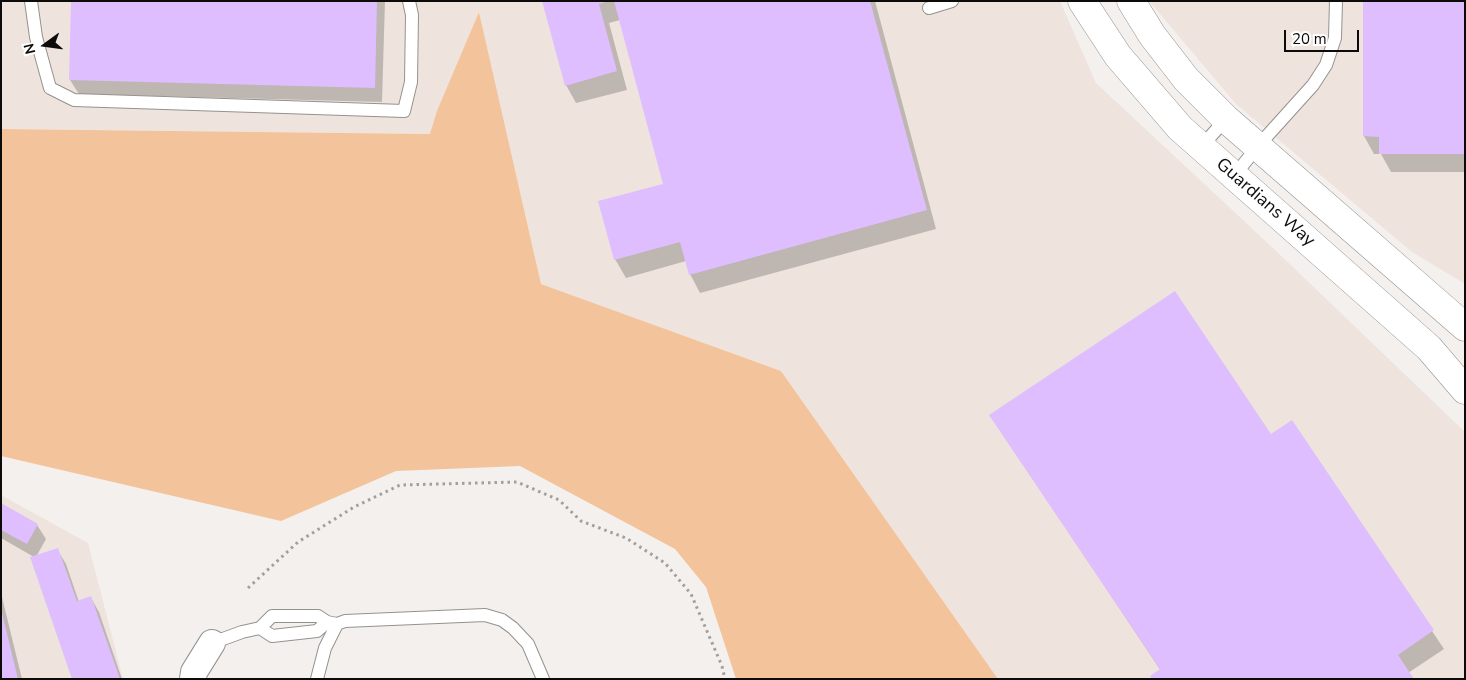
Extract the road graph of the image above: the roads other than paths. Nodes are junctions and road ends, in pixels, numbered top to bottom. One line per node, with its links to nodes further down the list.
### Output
1 (31, 1): 2 (lane)
2 (409, 1)
3 (952, 1): 7 (lane)
4 (1082, 1): 10 (street, Guardians Way)
5 (1131, 1): 8 (street)
6 (1336, 1): 9 (lane)
7 (930, 8)
8 (1226, 119): 9 (street); 10 (lane)
9 (1258, 146): 11 (lane); 12 (street)
10 (1201, 148): 11 (street, Guardians Way)
11 (1234, 176): 13 (street, Guardians Way)
12 (1464, 324): 13 (street)
13 (1429, 348): 14 (street, Guardians Way)
14 (1464, 386)
15 (332, 623): 16 (lane); 16 (lane); 19 (lane); 20 (lane)
16 (260, 628): 17 (lane)
17 (212, 643): 18 (street)
18 (193, 679)
19 (317, 679)
20 (543, 679)

